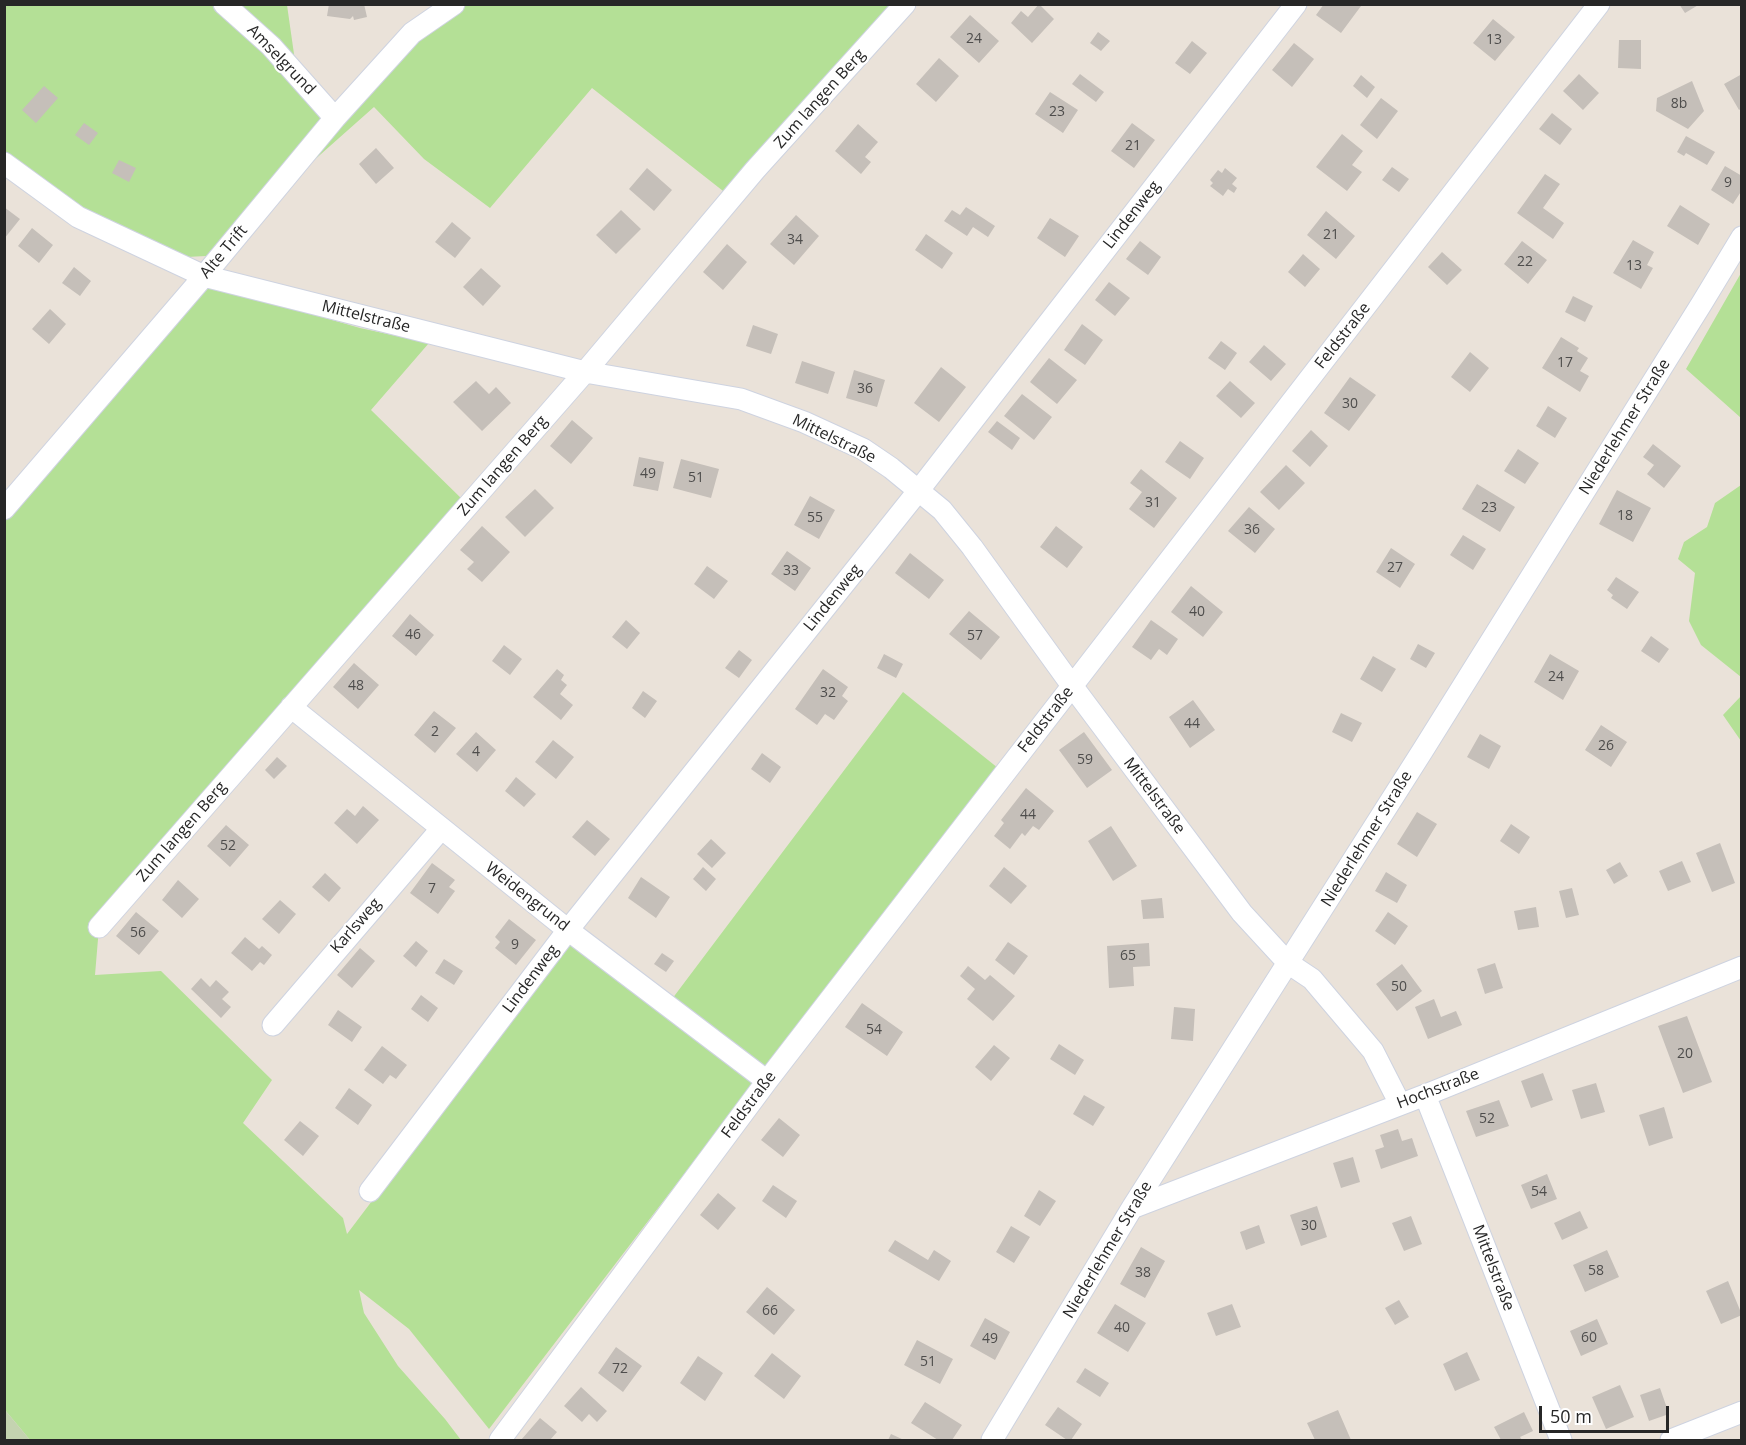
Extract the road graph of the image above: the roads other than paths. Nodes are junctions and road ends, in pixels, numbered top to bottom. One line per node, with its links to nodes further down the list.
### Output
1 (224, 4): 6 (street, Amselgrund)
2 (454, 4): 6 (street, Alte Trift)
3 (905, 4): 10 (street, Zum langen Berg)
4 (1296, 4): 11 (street, Lindenweg)
5 (1599, 4): 13 (street, Feldstraße)
6 (335, 118): 9 (street, Alte Trift)
7 (4, 163): 9 (street, Mittelstraße)
8 (1742, 237): 18 (street, Niederlehmer Straße)
9 (204, 276): 10 (street, Mittelstraße); 12 (street, Alte Trift)
10 (585, 372): 11 (street, Mittelstraße); 14 (street, Zum langen Berg)
11 (920, 490): 13 (street, Mittelstraße); 17 (street, Lindenweg)
12 (4, 509)
13 (1072, 687): 18 (street, Mittelstraße); 21 (street, Feldstraße)
14 (291, 707): 15 (street, Weidengrund); 16 (street, Zum langen Berg)
15 (441, 829): 17 (street, Weidengrund); 20 (street, Karlsweg)
16 (99, 927)
17 (568, 930): 21 (street, Weidengrund); 24 (street, Lindenweg)
18 (1288, 963): 23 (street, Mittelstraße); 25 (street, Niederlehmer Straße)
19 (1742, 967): 22 (street, Hochstraße)
20 (273, 1025)
21 (767, 1081): 27 (street, Feldstraße)
22 (1425, 1095): 23 (street, Hochstraße); 29 (street, Mittelstraße)
23 (1400, 1104): 25 (street, Hochstraße)
24 (370, 1191)
25 (1132, 1208): 28 (street, Niederlehmer Straße)
26 (1742, 1412): 30 (street)
27 (500, 1440)
28 (992, 1440)
29 (1561, 1440)
30 (1671, 1440)

